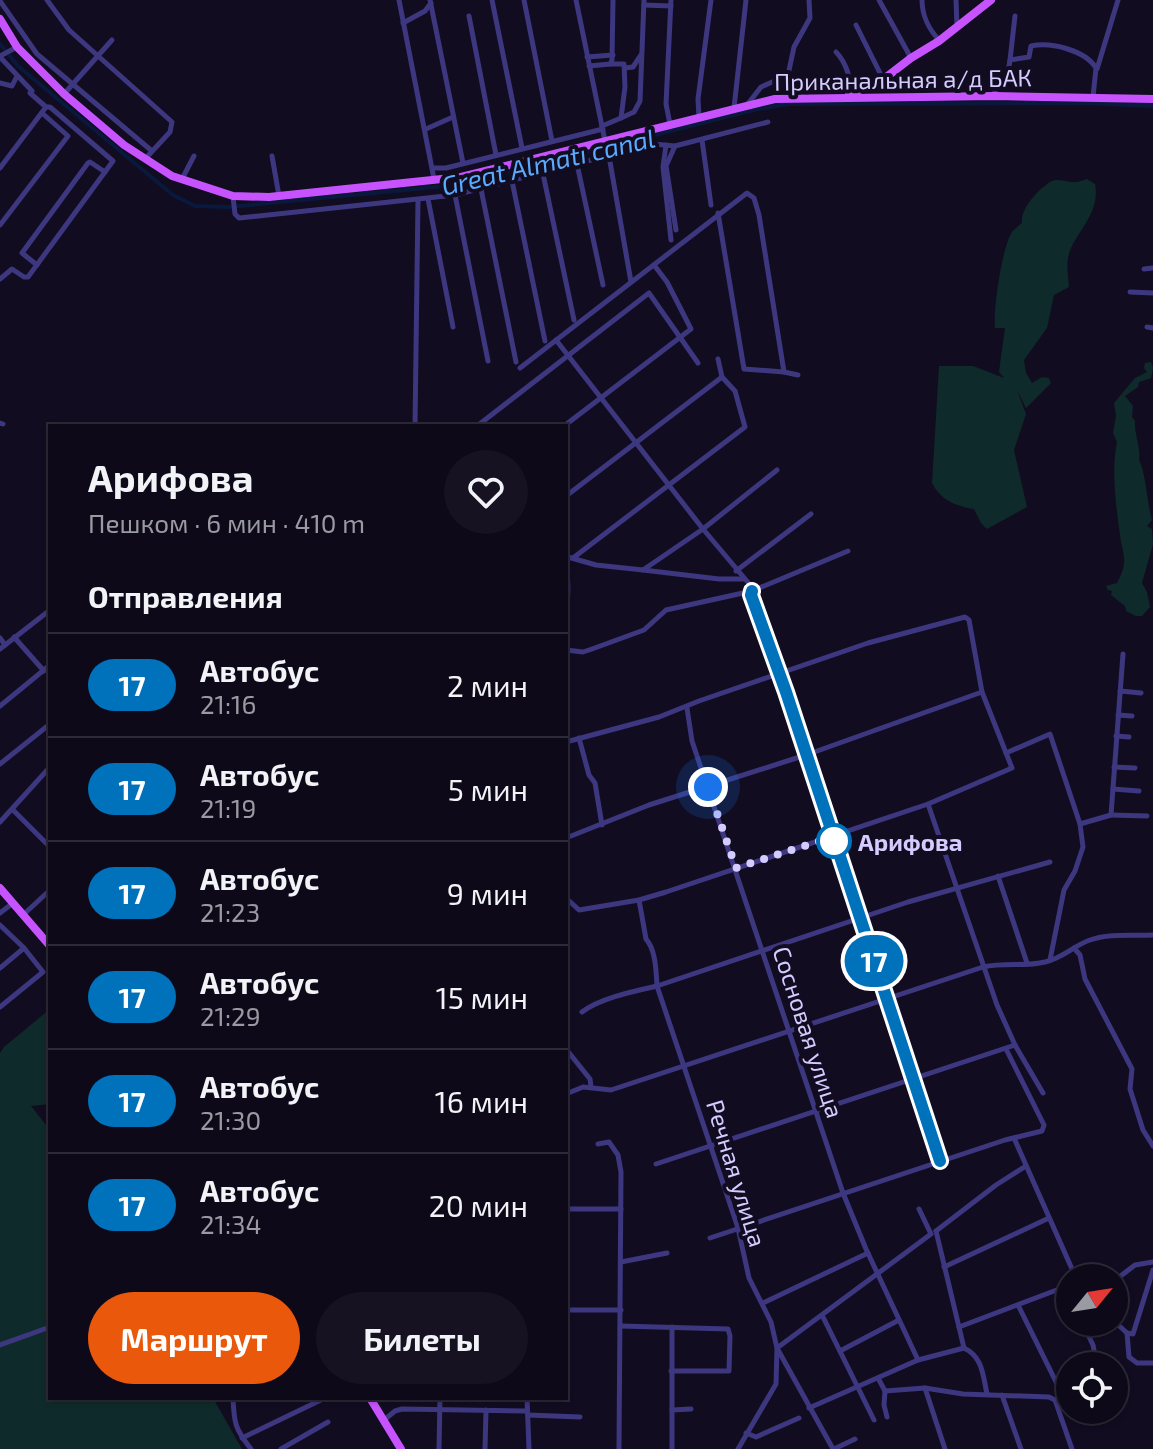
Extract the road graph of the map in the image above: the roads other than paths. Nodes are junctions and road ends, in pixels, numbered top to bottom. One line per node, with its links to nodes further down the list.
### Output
1 (47, 0): 32 (street)
2 (399, 0): 22 (street)
3 (492, 0): 65 (street)
4 (524, 0): 60 (street)
5 (576, 0): 33 (street)
6 (613, 0): 30 (street)
7 (711, 0): 53 (street)
8 (746, 0): 50 (street)
9 (809, 0): 49 (street)
10 (879, 0): 34 (street)
11 (922, 0): 26 (street)
12 (956, 0): 24 (street)
13 (1118, 0): 39 (street)
14 (1, 1): 44 (street)
15 (430, 1): 22 (street); 52 (street)
16 (644, 2): 18 (street); 29 (street)
17 (987, 2): 24 (main road)
18 (671, 3): 56 (street)
19 (469, 16): 67 (street)
20 (1015, 16): 35 (street)
21 (0, 19): 27 (main road, Приканальная а/д БАК)
22 (403, 23): 58 (street)
23 (856, 25): 41 (street)
24 (957, 27): 26 (main road)
25 (112, 40): 32 (street)
26 (940, 41): 34 (main road)
27 (13, 48): 31 (street); 45 (main road, Приканальная а/д БАК)
28 (836, 52): 46 (street)
29 (642, 54): 38 (street); 54 (street)
30 (613, 55): 33 (street); 36 (street)
31 (0, 56): 40 (street)
32 (99, 57): 44 (street); 66 (street)
33 (587, 57): 37 (street)
34 (911, 58): 41 (main road)
35 (1010, 60): 39 (street); 43 (street)
36 (610, 64): 37 (street); 38 (street)
37 (589, 66): 57 (street)
38 (625, 68): 54 (street)
39 (1096, 70): 47 (street)
40 (17, 76): 42 (street); 51 (street)
41 (883, 79): 46 (main road)
42 (0, 83)
43 (1006, 84)
44 (73, 85): 45 (street); 66 (street)
45 (64, 94): 66 (main road, Приканальная а/д БАК)
46 (849, 96): 47 (main road, Приканальная а/д БАК); 49 (main road, Приканальная а/д БАК)
47 (1093, 97): 48 (main road, Приканальная а/д БАК)
48 (1153, 99)
49 (747, 105): 50 (main road, Приканальная а/д БАК)
50 (734, 108): 53 (main road, Приканальная а/д БАК)
51 (44, 110): 72 (street); 77 (street); 90 (street)
52 (453, 117): 58 (street); 73 (street)
53 (699, 117): 56 (main road, Приканальная а/д БАК)
54 (621, 118): 57 (street)
55 (768, 122): 59 (street)
56 (670, 124): 61 (main road, Приканальная а/д БАК)
57 (602, 127): 60 (street); 61 (street)
58 (426, 129): 76 (street)
59 (702, 140): 64 (street); 88 (street)
60 (552, 141): 62 (street)
61 (605, 141): 71 (main road, Приканальная а/д БАК)
62 (538, 144): 65 (street); 71 (street)
63 (666, 145): 64 (street); 70 (street); 92 (street)
64 (675, 146): 91 (street)
65 (522, 148): 67 (street)
66 (148, 155): 79 (main road, Приканальная а/д БАК)
67 (496, 155): 73 (street)
68 (194, 156): 79 (street)
69 (272, 156): 84 (street)
70 (609, 156): 74 (street); 98 (street)
71 (539, 157): 80 (main road, Приканальная а/д БАК)
72 (3, 158): 75 (street)
73 (463, 163): 76 (street)
74 (577, 164): 78 (street); 99 (street)
75 (0, 168)
76 (433, 168): 80 (street)
77 (105, 172): 93 (street); 93 (street)
78 (543, 174): 81 (street); 102 (street)
79 (181, 180): 85 (main road, Приканальная а/д БАК)
80 (435, 181): 84 (main road, Приканальная а/д БАК)
81 (512, 181): 82 (street); 106 (street)
82 (481, 189): 83 (street); 105 (street)
83 (455, 195): 86 (street); 109 (street)
84 (279, 196): 85 (main road, Приканальная а/д БАК)
85 (234, 199): 87 (street)
86 (428, 199): 87 (street); 103 (street)
87 (418, 200): 115 (street)
88 (711, 205)
89 (718, 213): 94 (street); 111 (street); 111 (street)
90 (0, 225)
91 (676, 230)
92 (671, 240)
93 (37, 265): 97 (street)
94 (654, 265): 98 (street); 104 (street)
95 (1153, 268): 96 (street)
96 (1144, 269)
97 (0, 279)
98 (631, 282): 105 (street)
99 (603, 285)
100 (1130, 292): 101 (street)
101 (1153, 293)
102 (574, 320)
103 (453, 327)
104 (680, 336): 107 (street); 110 (street); 114 (street)
105 (556, 340): 107 (street)
106 (545, 341)
107 (569, 356): 114 (street); 116 (street)
108 (718, 359): 113 (street)
109 (488, 361)
110 (698, 363)
111 (784, 372): 112 (street)
112 (798, 375)
113 (722, 377): 118 (street); 120 (street)
114 (602, 396): 117 (street); 118 (street)
115 (415, 424)
116 (480, 424)
117 (567, 424)
118 (636, 440): 120 (street); 121 (street)
119 (777, 470): 123 (street)
120 (670, 485): 123 (street); 125 (street)
121 (568, 494)
122 (811, 514): 127 (street)
123 (703, 529): 126 (street); 127 (street)
124 (848, 551): 129 (street)
125 (569, 557): 126 (street)
126 (643, 570): 128 (street)
127 (736, 571): 128 (street)
128 (745, 579): 129 (street)
129 (752, 591): 134 (street); 137 (street)
130 (48, 612): 131 (street)
131 (14, 637): 133 (street); 136 (street)
132 (0, 638): 133 (street)
133 (3, 647)
134 (568, 650)
135 (1123, 654): 138 (street)
136 (47, 670): 141 (street)
137 (779, 675): 139 (street); 142 (street); 151 (street)
138 (1120, 691): 140 (street); 143 (street)
139 (982, 692): 150 (street); 151 (street)
140 (1141, 693)
141 (0, 706)
142 (687, 708): 148 (street); 156 (street, Сосновая улица)
143 (1118, 715): 144 (street); 146 (street)
144 (1132, 716)
145 (48, 726): 152 (street)
146 (1116, 736): 147 (street); 153 (street)
147 (1129, 737)
148 (579, 738): 149 (street); 165 (street)
149 (568, 741)
150 (1006, 753): 159 (street); 164 (street)
151 (806, 755): 156 (street); 167 (street)
152 (0, 764)
153 (1114, 767): 154 (street); 157 (street)
154 (1135, 768)
155 (48, 769): 160 (street)
156 (708, 787): 165 (street); 170 (street, Сосновая улица)
157 (1113, 789): 158 (street); 161 (street)
158 (1139, 791)
159 (928, 804): 167 (street); 173 (street)
160 (12, 809): 163 (street); 168 (street)
161 (1111, 815): 162 (street); 164 (street)
162 (1147, 816)
163 (0, 822)
164 (1080, 824): 187 (street)
165 (602, 825): 166 (street)
166 (568, 837)
167 (832, 837): 170 (street); 180 (street)
168 (48, 845)
169 (1050, 862): 171 (street)
170 (736, 868): 176 (street); 186 (street, Сосновая улица)
171 (998, 876): 173 (street); 188 (street)
172 (0, 888): 177 (main road)
173 (956, 888): 180 (street); 189 (street)
174 (48, 892): 179 (street)
175 (568, 900): 176 (street)
176 (639, 900): 191 (street, Речная улица)
177 (13, 903): 178 (street); 179 (main road)
178 (0, 913)
179 (23, 915): 183 (main road)
180 (860, 918): 186 (street); 192 (street)
181 (0, 925): 184 (street)
182 (1153, 935): 185 (street)
183 (48, 944)
184 (24, 948): 190 (street); 193 (street)
185 (1074, 948): 187 (street); 208 (street)
186 (763, 949): 191 (street); 195 (street, Сосновая улица)
187 (1050, 961): 188 (street)
188 (1027, 963): 189 (street)
189 (983, 967): 192 (street); 196 (street)
190 (0, 968)
191 (657, 986): 194 (street); 199 (street, Речная улица)
192 (887, 999): 195 (street); 200 (street)
193 (0, 1007)
194 (582, 1012)
195 (790, 1031): 199 (street); 204 (street, Сосновая улица)
196 (1015, 1045): 197 (street); 203 (street)
197 (1006, 1049): 200 (street); 205 (street)
198 (568, 1052): 201 (street)
199 (685, 1065): 201 (street); 207 (street, Речная улица)
200 (914, 1080): 204 (street); 209 (street)
201 (591, 1087): 202 (street)
202 (568, 1091)
203 (1043, 1093)
204 (816, 1111): 207 (street); 212 (street, Сосновая улица)
205 (1014, 1138): 209 (street); 211 (street)
206 (598, 1144): 214 (street)
207 (712, 1146): 210 (street); 217 (street, Речная улица)
208 (1153, 1146)
209 (940, 1161): 212 (street)
210 (656, 1164)
211 (1026, 1166): 216 (street); 218 (street)
212 (843, 1193): 217 (street); 221 (street, Сосновая улица)
213 (568, 1209): 214 (street)
214 (621, 1209): 222 (street)
215 (919, 1209): 218 (street)
216 (1049, 1218): 224 (street); 225 (street)
217 (738, 1228): 219 (street); 230 (street, Речная улица)
218 (934, 1232): 225 (street); 228 (street)
219 (710, 1238)
220 (667, 1253): 222 (street)
221 (868, 1253): 228 (street, Сосновая улица); 230 (street)
222 (621, 1262): 233 (street)
223 (1153, 1262): 226 (street)
224 (1070, 1264)
225 (944, 1267): 238 (street)
226 (1128, 1270)
227 (1153, 1270): 240 (street)
228 (877, 1274): 234 (street); 235 (street, Сосновая улица)
229 (1056, 1291): 231 (street)
230 (763, 1303): 243 (street, Речная улица)
231 (1018, 1305): 238 (street); 250 (street)
232 (568, 1310): 233 (street)
233 (621, 1310): 236 (street)
234 (823, 1317): 243 (street); 245 (street)
235 (899, 1320): 245 (street); 246 (street, Сосновая улица)
236 (621, 1326): 237 (street); 283 (street)
237 (672, 1327): 248 (street); 248 (street)
238 (959, 1327): 244 (street)
239 (48, 1328): 242 (street)
240 (1128, 1333)
241 (1127, 1336): 247 (street)
242 (0, 1345)
243 (777, 1348): 262 (street); 274 (street, Речная улица)
244 (964, 1348): 246 (street); 254 (street)
245 (839, 1351): 251 (street)
246 (918, 1360): 249 (street)
247 (1153, 1363)
248 (671, 1371): 266 (street)
249 (878, 1378): 251 (street); 253 (street)
250 (1056, 1382)
251 (857, 1387): 262 (street); 272 (street)
252 (925, 1388): 253 (street); 254 (street); 287 (street)
253 (885, 1391): 269 (street)
254 (987, 1394): 255 (street)
255 (1002, 1395): 261 (street); 288 (street)
256 (233, 1400): 275 (street)
257 (321, 1400): 275 (street)
258 (371, 1400): 271 (main road)
259 (440, 1400): 264 (street)
260 (527, 1400): 267 (street)
261 (1055, 1400): 289 (street)
262 (809, 1408): 286 (street)
263 (691, 1409): 266 (street)
264 (439, 1410): 265 (street); 271 (street); 280 (street)
265 (486, 1410): 267 (street); 281 (street)
266 (672, 1410): 284 (street)
267 (527, 1413): 268 (street); 282 (street)
268 (580, 1417)
269 (887, 1417)
270 (799, 1418): 274 (street)
271 (384, 1420): 279 (main road)
272 (874, 1420)
273 (328, 1422): 278 (street)
274 (746, 1433): 285 (street, Речная улица)
275 (242, 1438): 277 (street)
276 (855, 1439): 286 (street)
277 (251, 1449)
278 (281, 1449)
279 (401, 1449)
280 (439, 1449)
281 (485, 1449)
282 (529, 1449)
283 (619, 1449)
284 (672, 1449)
285 (738, 1449)
286 (833, 1449)
287 (945, 1449)
288 (1021, 1449)
289 (1072, 1449)

